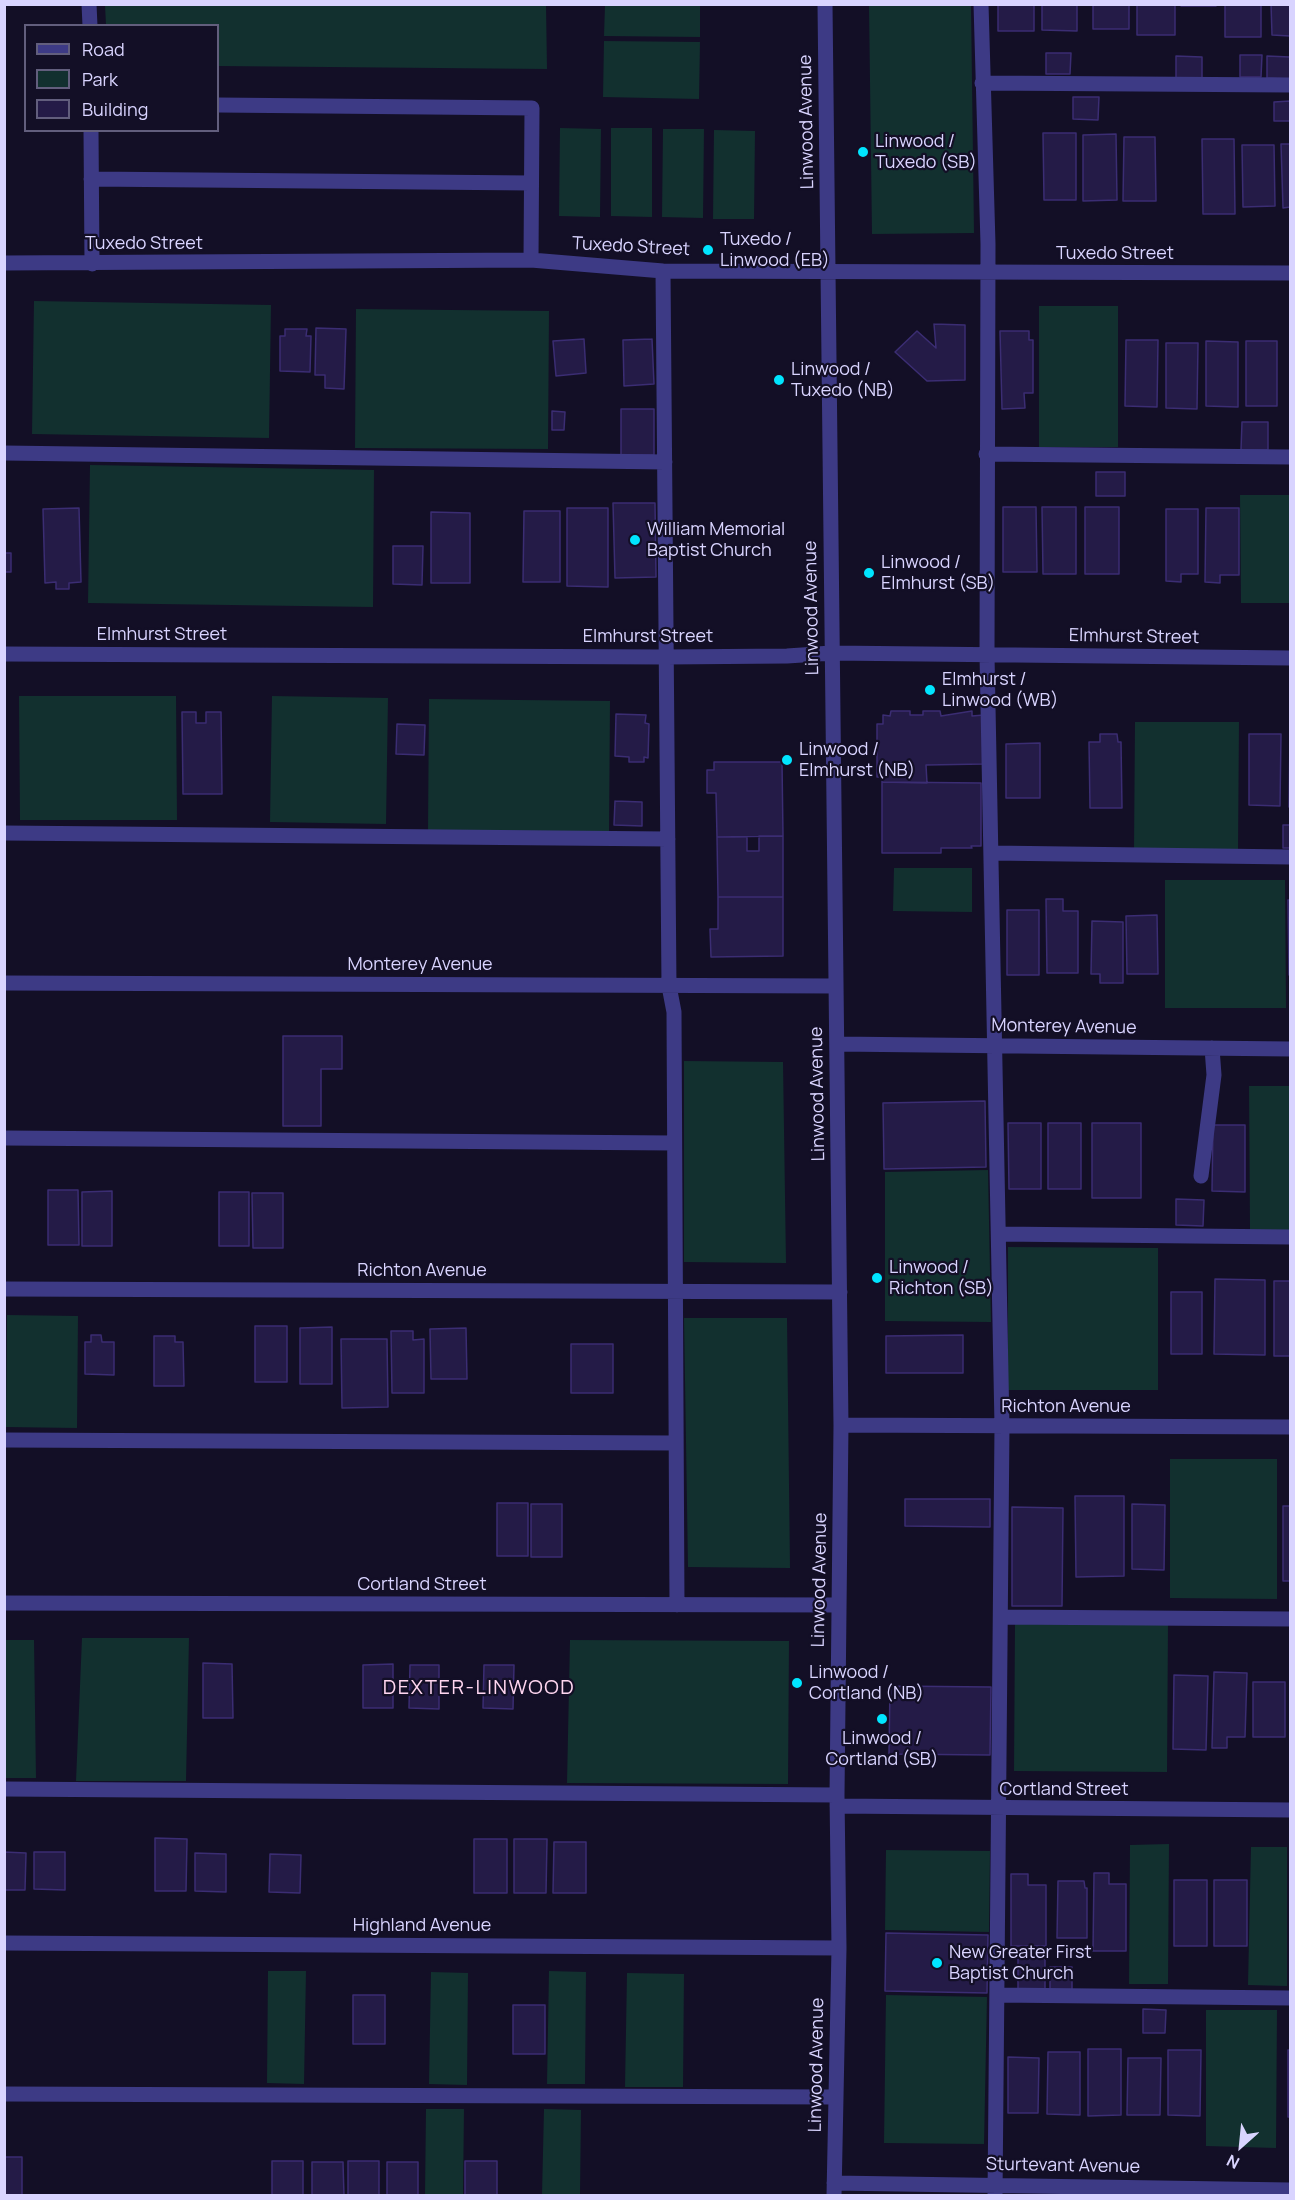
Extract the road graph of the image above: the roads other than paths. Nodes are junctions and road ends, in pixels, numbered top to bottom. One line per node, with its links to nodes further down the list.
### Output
1 (89, 4): 4 (street)
2 (825, 4): 14 (street, Linwood Avenue)
3 (981, 4): 5 (street)
4 (90, 24)
5 (982, 83): 6 (street); 16 (street)
6 (1290, 86)
7 (219, 105): 10 (street)
8 (91, 132): 9 (street)
9 (91, 179): 10 (street); 13 (street)
10 (531, 183): 11 (street)
11 (531, 260): 13 (street, Tuxedo Street); 15 (street, Tuxedo Street)
12 (4, 263): 13 (street, Tuxedo Street)
13 (92, 264)
14 (828, 270): 15 (street, Tuxedo Street); 16 (street, Tuxedo Street); 22 (street, Linwood Avenue)
15 (663, 271): 21 (street)
16 (986, 273): 17 (street, Tuxedo Street); 19 (street)
17 (1290, 273)
18 (4, 453): 21 (street)
19 (986, 454): 20 (street); 24 (street)
20 (1290, 457)
21 (665, 462): 25 (street)
22 (832, 653): 24 (street, Elmhurst Street); 25 (street, Elmhurst Street); 33 (street, Linwood Avenue)
23 (4, 654): 25 (street, Elmhurst Street)
24 (987, 655): 26 (street, Elmhurst Street); 29 (street)
25 (666, 657): 28 (street)
26 (1290, 658)
27 (4, 833): 28 (street)
28 (668, 839): 32 (street)
29 (992, 854): 30 (street); 35 (street)
30 (1290, 857)
31 (4, 983): 32 (street, Monterey Avenue)
32 (669, 986): 33 (street, Monterey Avenue); 39 (street)
33 (836, 987): 34 (street, Linwood Avenue)
34 (837, 1044): 35 (street, Monterey Avenue); 45 (street, Linwood Avenue)
35 (996, 1046): 36 (street, Monterey Avenue); 41 (street)
36 (1212, 1048): 37 (street, Monterey Avenue); 40 (street)
37 (1290, 1049)
38 (4, 1138): 39 (street)
39 (674, 1143): 44 (street)
40 (1201, 1176)
41 (999, 1234): 42 (street); 47 (street)
42 (1290, 1237)
43 (4, 1289): 44 (street, Richton Avenue)
44 (674, 1291): 45 (street, Richton Avenue); 50 (street)
45 (840, 1292): 46 (street, Linwood Avenue)
46 (841, 1425): 47 (street, Richton Avenue); 53 (street, Linwood Avenue)
47 (1002, 1426): 48 (street, Richton Avenue); 54 (street)
48 (1290, 1427)
49 (4, 1440): 50 (street)
50 (675, 1443): 52 (street)
51 (4, 1603): 52 (street, Cortland Street)
52 (677, 1605): 53 (street, Cortland Street)
53 (839, 1605): 57 (street, Linwood Avenue)
54 (1001, 1617): 55 (street); 58 (street)
55 (1290, 1619)
56 (4, 1789): 57 (street, Cortland Street)
57 (837, 1801): 58 (street, Cortland Street); 61 (street, Linwood Avenue)
58 (1000, 1809): 59 (street, Cortland Street); 62 (street)
59 (1290, 1810)
60 (4, 1943): 61 (street, Highland Avenue)
61 (839, 1948): 65 (street, Linwood Avenue)
62 (997, 1995): 63 (street); 67 (street)
63 (1290, 1998)
64 (4, 2094): 65 (street)
65 (836, 2097): 66 (street, Linwood Avenue)
66 (834, 2189): 67 (street, Sturtevant Avenue)
67 (995, 2190): 68 (street, Sturtevant Avenue)
68 (1290, 2190)

